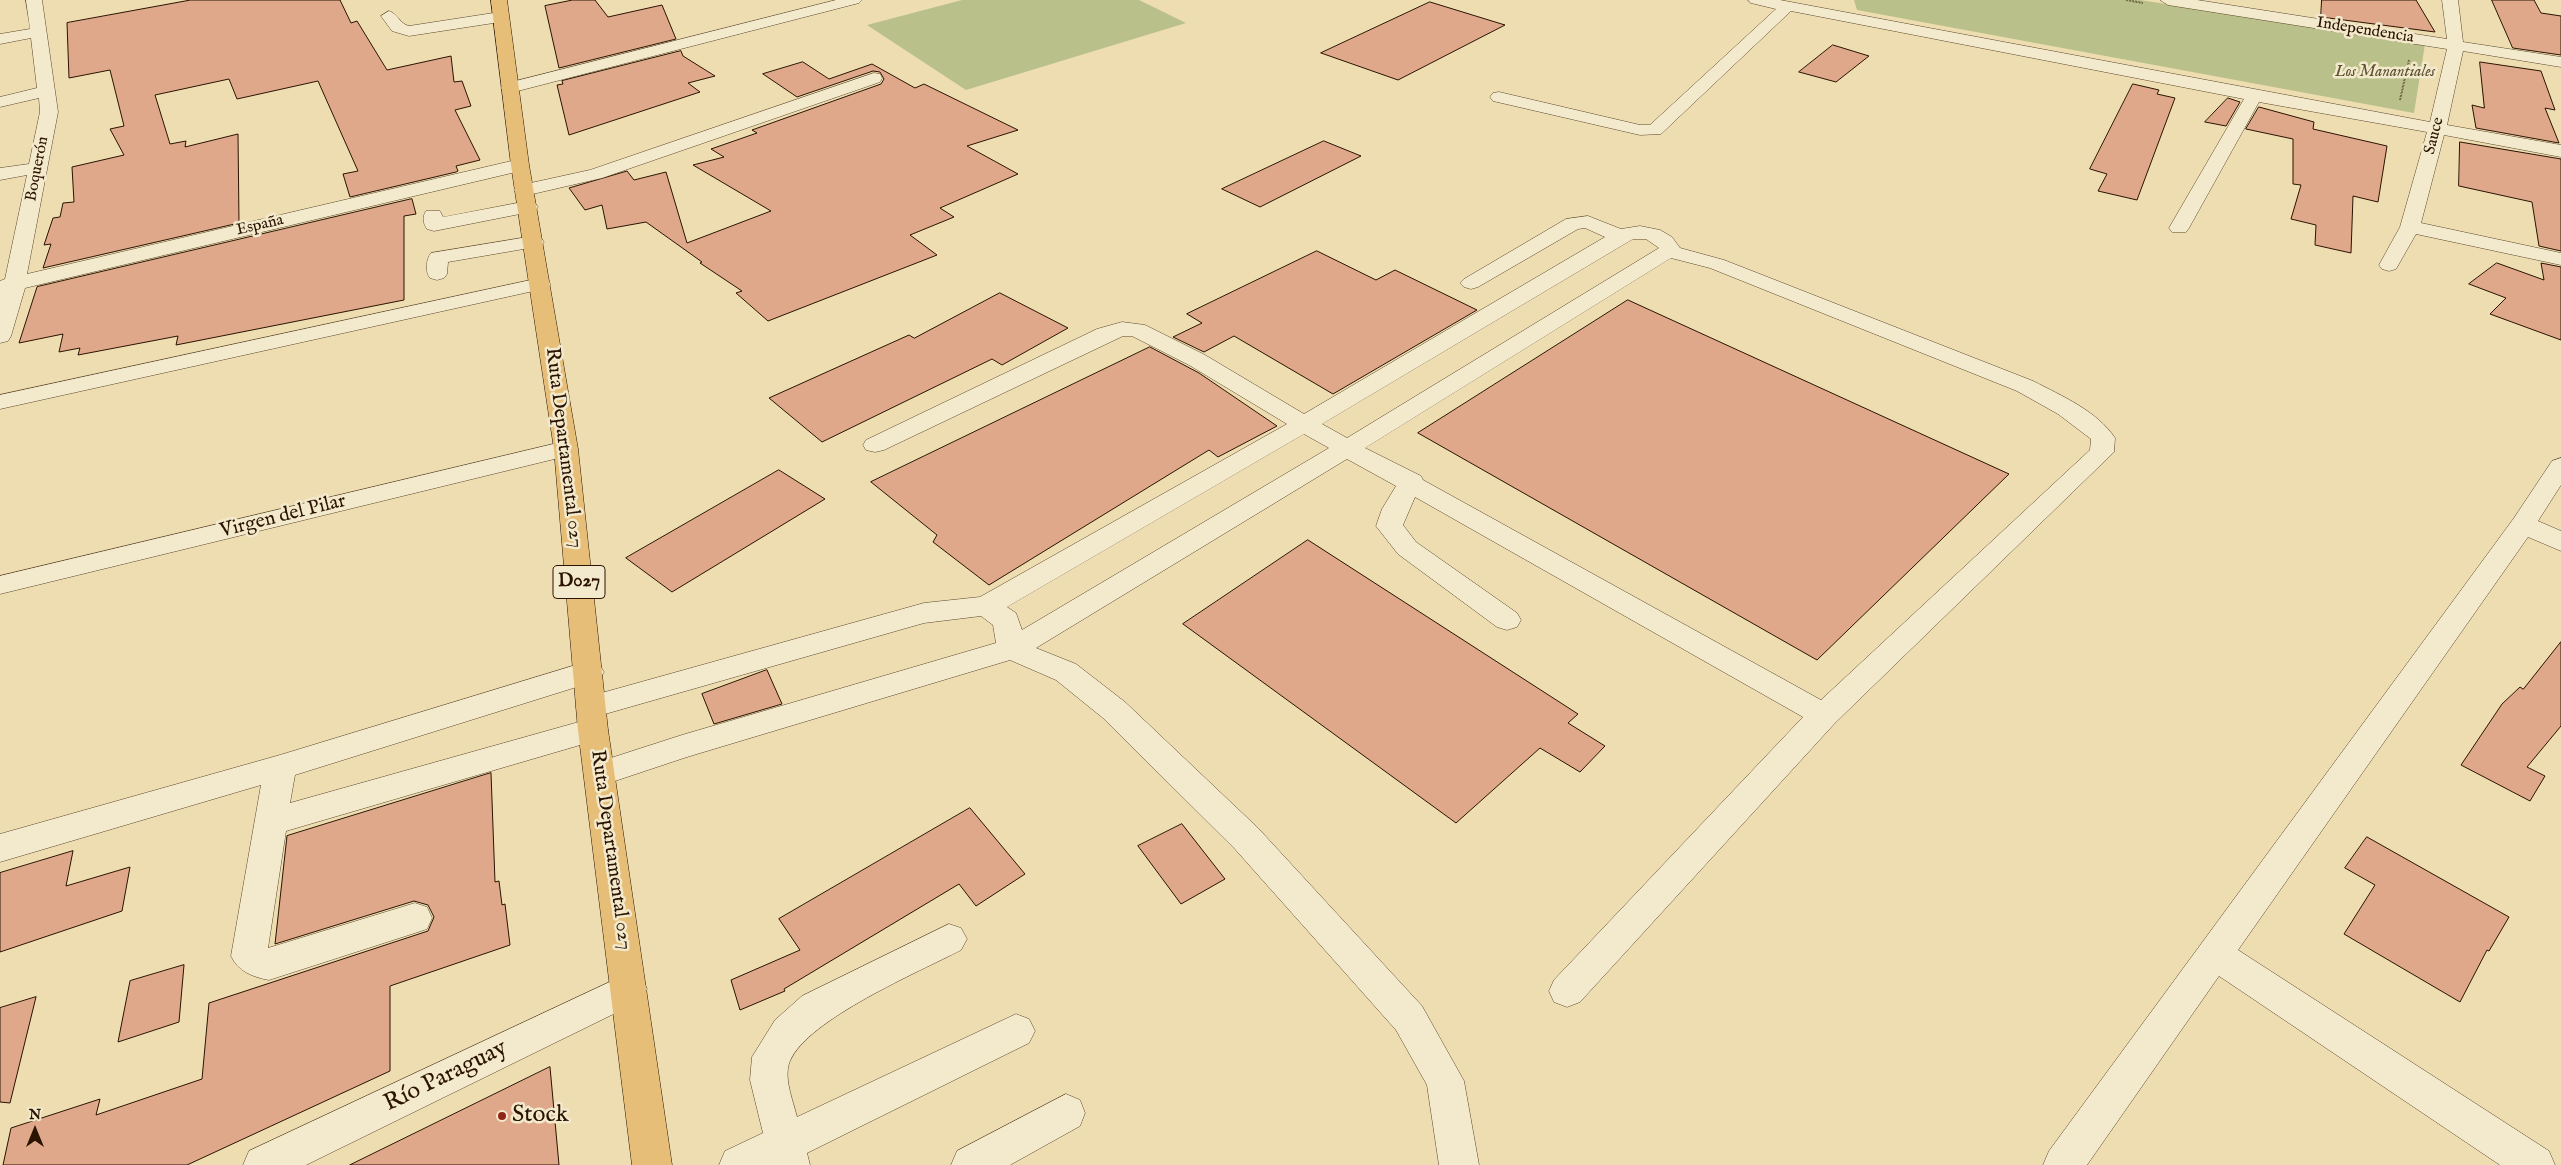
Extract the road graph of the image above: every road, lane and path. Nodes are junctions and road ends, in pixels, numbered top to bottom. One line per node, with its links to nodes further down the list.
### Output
1 (34, 0): 14 (street, Boquerón)
2 (850, 0): 20 (street)
3 (1756, 0): 8 (street)
4 (2126, 0): 7 (path)
5 (2168, 0): 16 (street, Independencia)
6 (2450, 0): 16 (street, Sauce)
7 (2145, 3)
8 (1787, 7): 10 (street); 23 (street)
9 (500, 8): 13 (street); 20 (main road, Ruta Departamental 027 / D027)
10 (1832, 8): 22 (street)
11 (454, 9): 13 (street)
12 (389, 16): 13 (street)
13 (461, 24)
14 (38, 32): 15 (street); 21 (street, Boquerón)
15 (0, 39)
16 (2456, 46): 18 (street, Independencia); 26 (street, Sauce)
17 (2410, 57): 25 (path)
18 (2561, 62)
19 (874, 78): 30 (street)
20 (510, 88): 30 (main road, Ruta Departamental 027 / D027)
21 (46, 91): 24 (street); 28 (street, Boquerón)
22 (2254, 96): 26 (street); 32 (street)
23 (1499, 97)
24 (0, 102)
25 (2399, 106)
26 (2437, 129): 27 (street); 31 (street, Sauce)
27 (2561, 151)
28 (38, 168): 29 (street); 40 (street, Boquerón)
29 (0, 174)
30 (524, 188): 34 (main road, Ruta Departamental 027 / D027); 34 (street); 40 (street, España)
31 (2410, 227): 36 (street); 37 (street, Sauce)
32 (2179, 228)
33 (1620, 236): 35 (street); 38 (street); 43 (street)
34 (534, 242): 39 (main road, Ruta Departamental 027 / D027)
35 (1668, 251): 45 (street); 56 (street)
36 (2561, 259)
37 (2389, 265)
38 (1471, 283)
39 (540, 284): 42 (street); 46 (main road, Ruta Departamental 027 / D027)
40 (7, 286): 41 (street, Boquerón)
41 (0, 336)
42 (0, 402)
43 (1304, 424): 44 (street); 45 (street); 52 (street)
44 (875, 445)
45 (1349, 447): 48 (street); 54 (street)
46 (566, 449): 51 (street, Virgen del Pilar); 55 (main road, Ruta Departamental 027 / D027)
47 (2561, 466): 49 (street)
48 (1412, 482): 53 (street); 56 (street)
49 (2522, 524): 50 (street); 64 (street)
50 (2561, 542)
51 (0, 585)
52 (986, 606): 54 (street); 57 (street)
53 (1508, 620)
54 (1012, 649): 59 (street); 74 (street)
55 (588, 672): 57 (main road, Ruta Departamental 027 / D027); 58 (street)
56 (1824, 715): 66 (street)
57 (592, 719): 59 (main road, Ruta Departamental 027 / D027); 60 (street)
58 (280, 767): 60 (street); 61 (street)
59 (600, 774): 65 (main road, Ruta Departamental 027 / D027)
60 (271, 822): 62 (street)
61 (0, 848)
62 (414, 918)
63 (949, 939): 69 (street)
64 (2214, 954): 75 (street); 76 (street)
65 (629, 989): 70 (street, Río Paraguay); 71 (main road, Ruta Departamental 027 / D027)
66 (1567, 991)
67 (1016, 1031): 69 (street)
68 (1066, 1113): 73 (street)
69 (786, 1154): 72 (street)
70 (263, 1165)
71 (652, 1165)
72 (739, 1165)
73 (971, 1165)
74 (1459, 1165)
75 (2063, 1165)
76 (2535, 1165)

